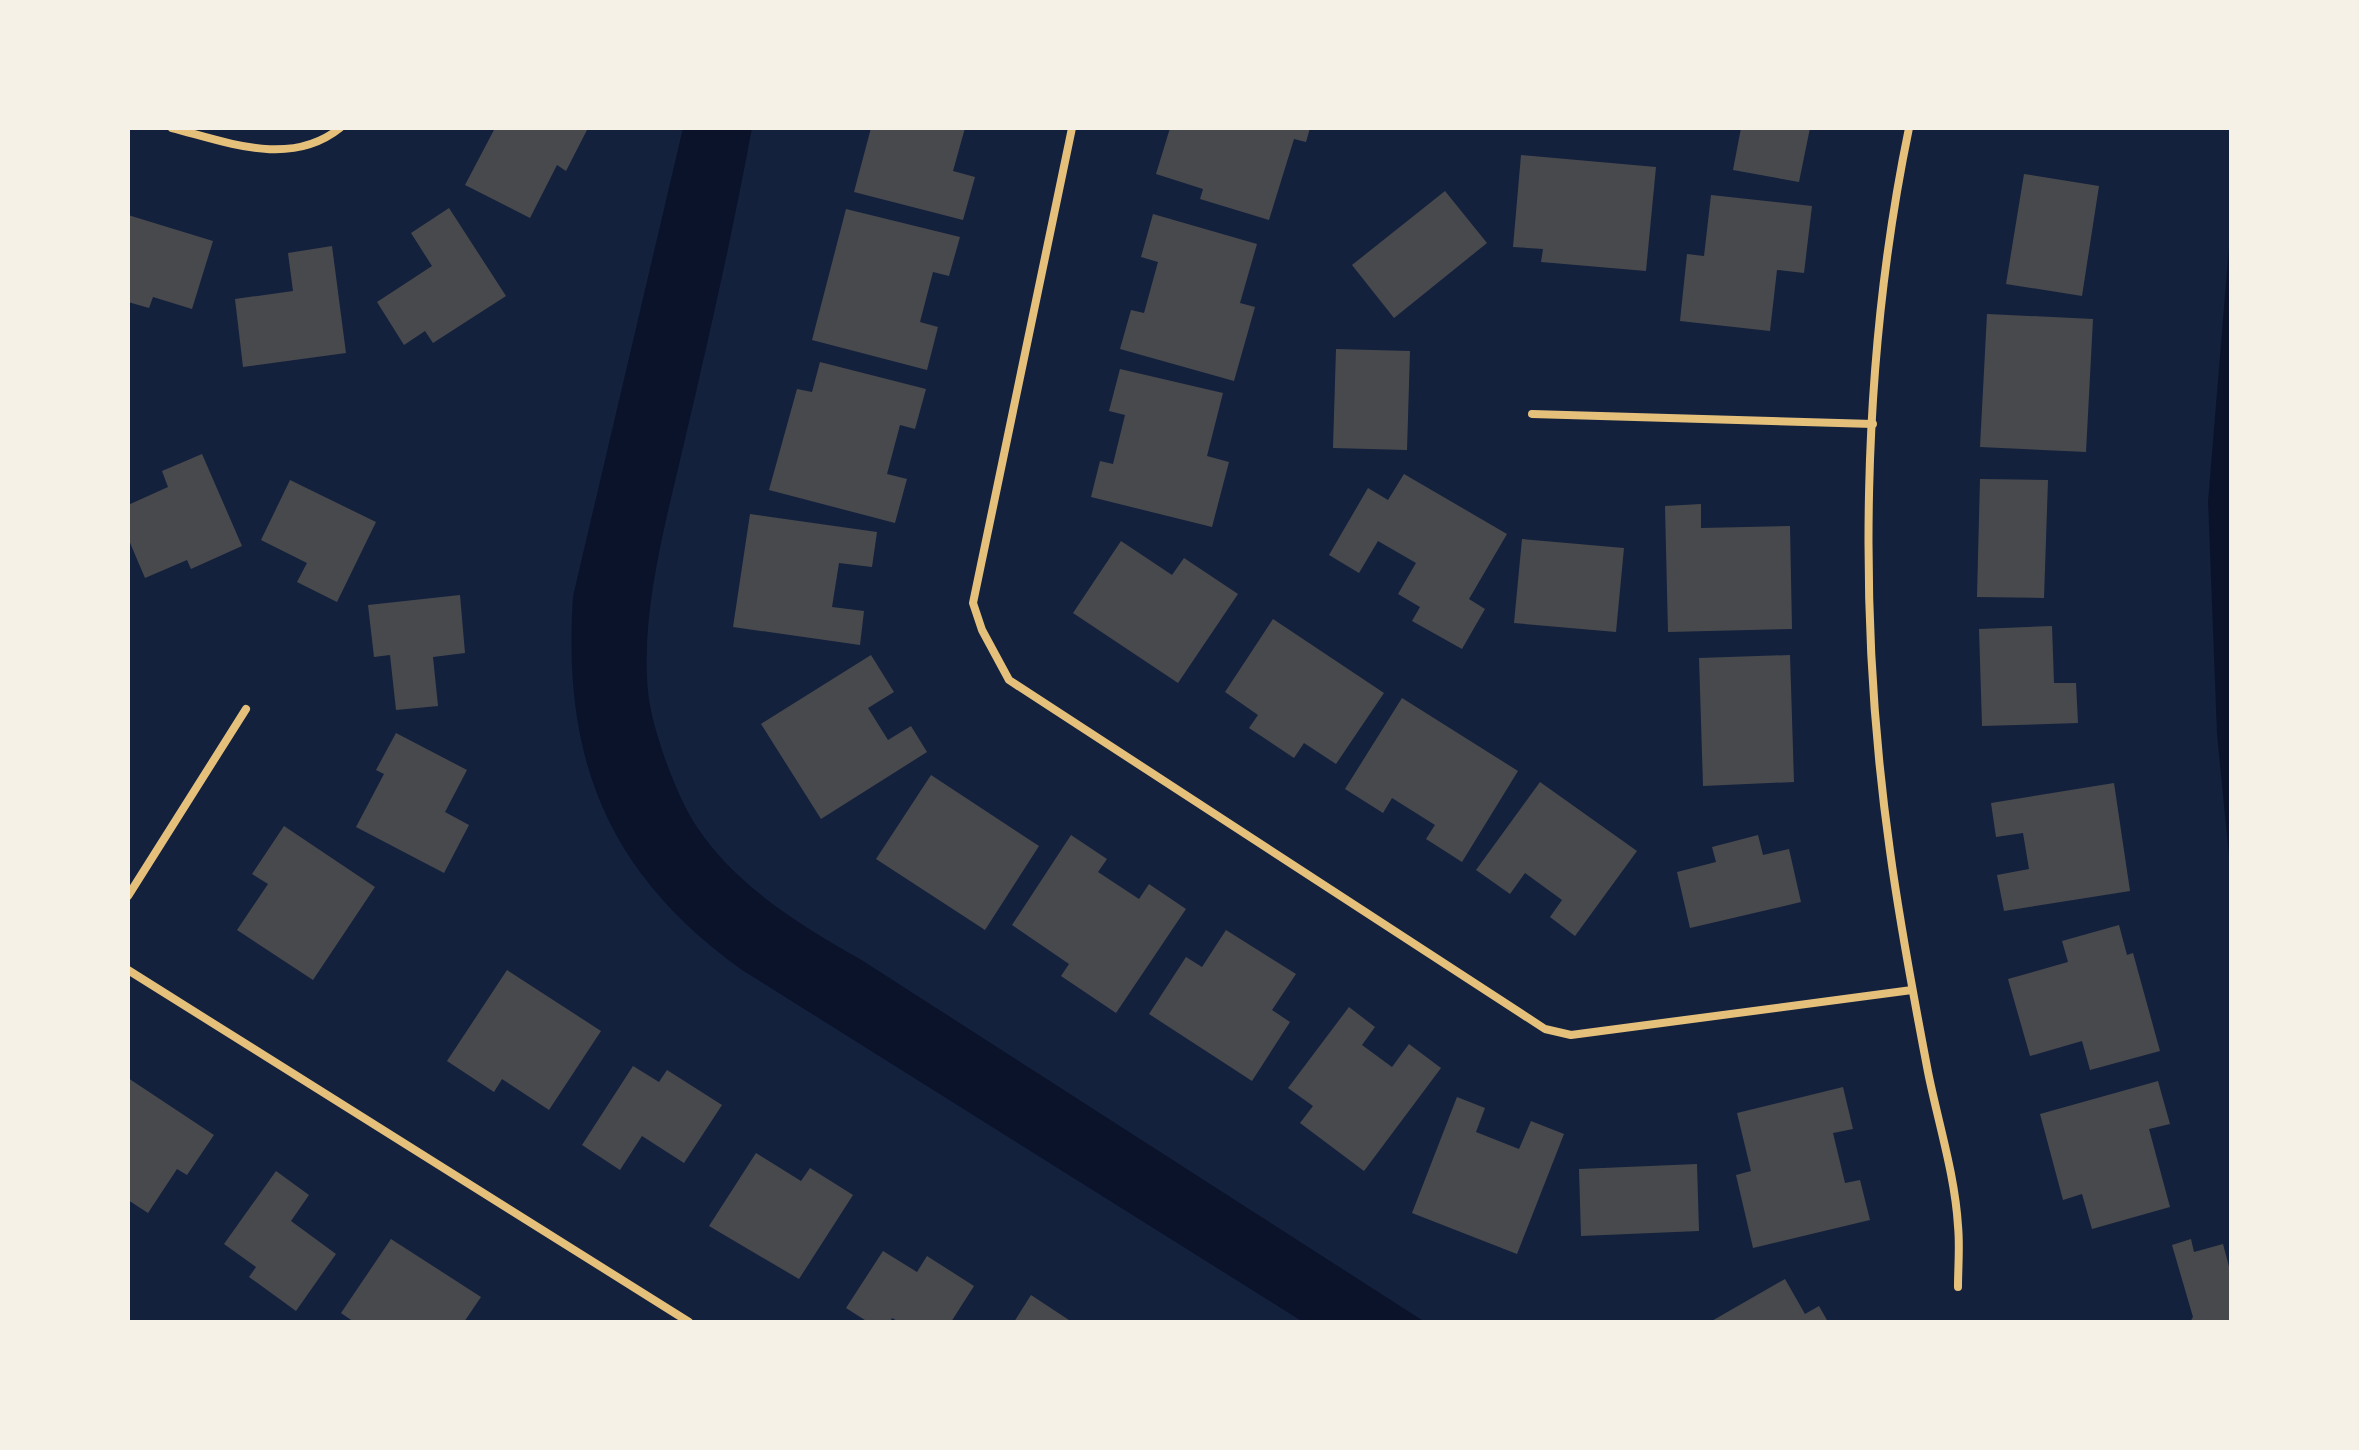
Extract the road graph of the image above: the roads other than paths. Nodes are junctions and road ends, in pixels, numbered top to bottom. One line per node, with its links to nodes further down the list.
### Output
1 (172, 128): 2 (street)
2 (340, 128)
3 (1072, 128): 10 (street)
4 (1909, 128): 6 (street)
5 (1532, 414): 6 (street)
6 (1873, 424): 10 (street)
7 (246, 709): 8 (street)
8 (128, 896)
9 (128, 970): 12 (street)
10 (1912, 990): 11 (street)
11 (1958, 1287)
12 (689, 1322)

